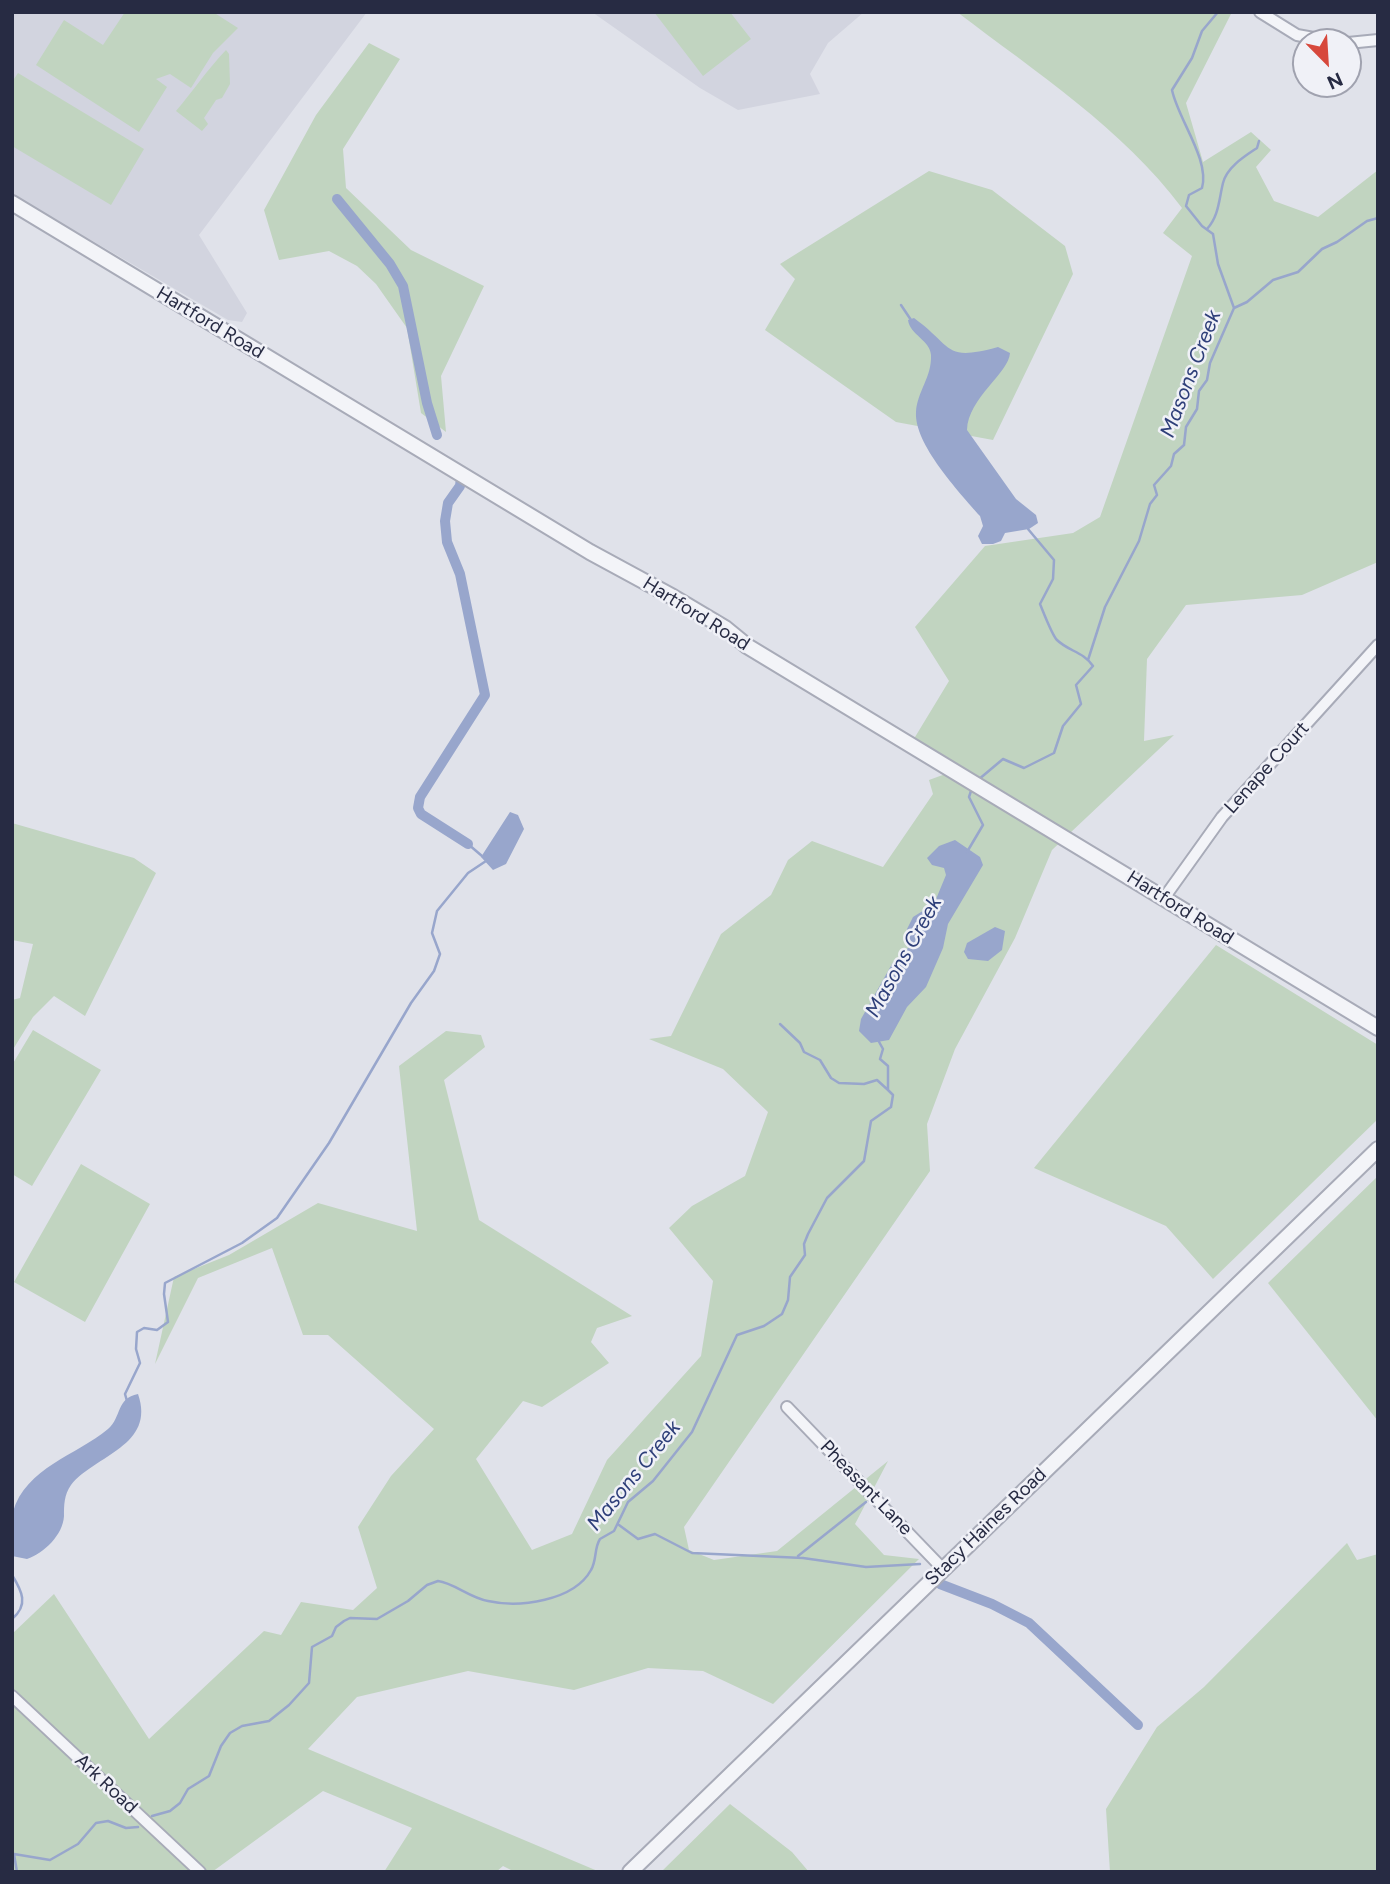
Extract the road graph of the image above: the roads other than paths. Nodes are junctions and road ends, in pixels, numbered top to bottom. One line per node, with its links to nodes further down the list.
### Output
1 (1260, 12): 2 (street)
2 (1292, 33)
3 (12, 203): 5 (street, Hartford Road)
4 (1378, 645): 5 (street, Lenape Court)
5 (1164, 898): 6 (street, Hartford Road)
6 (1378, 1028)
7 (1378, 1149): 9 (street, Stacy Haines Road)
8 (787, 1407): 9 (street, Pheasant Lane)
9 (943, 1569): 12 (street, Stacy Haines Road)
10 (12, 1696): 11 (street, Ark Road)
11 (200, 1872)
12 (630, 1872)

